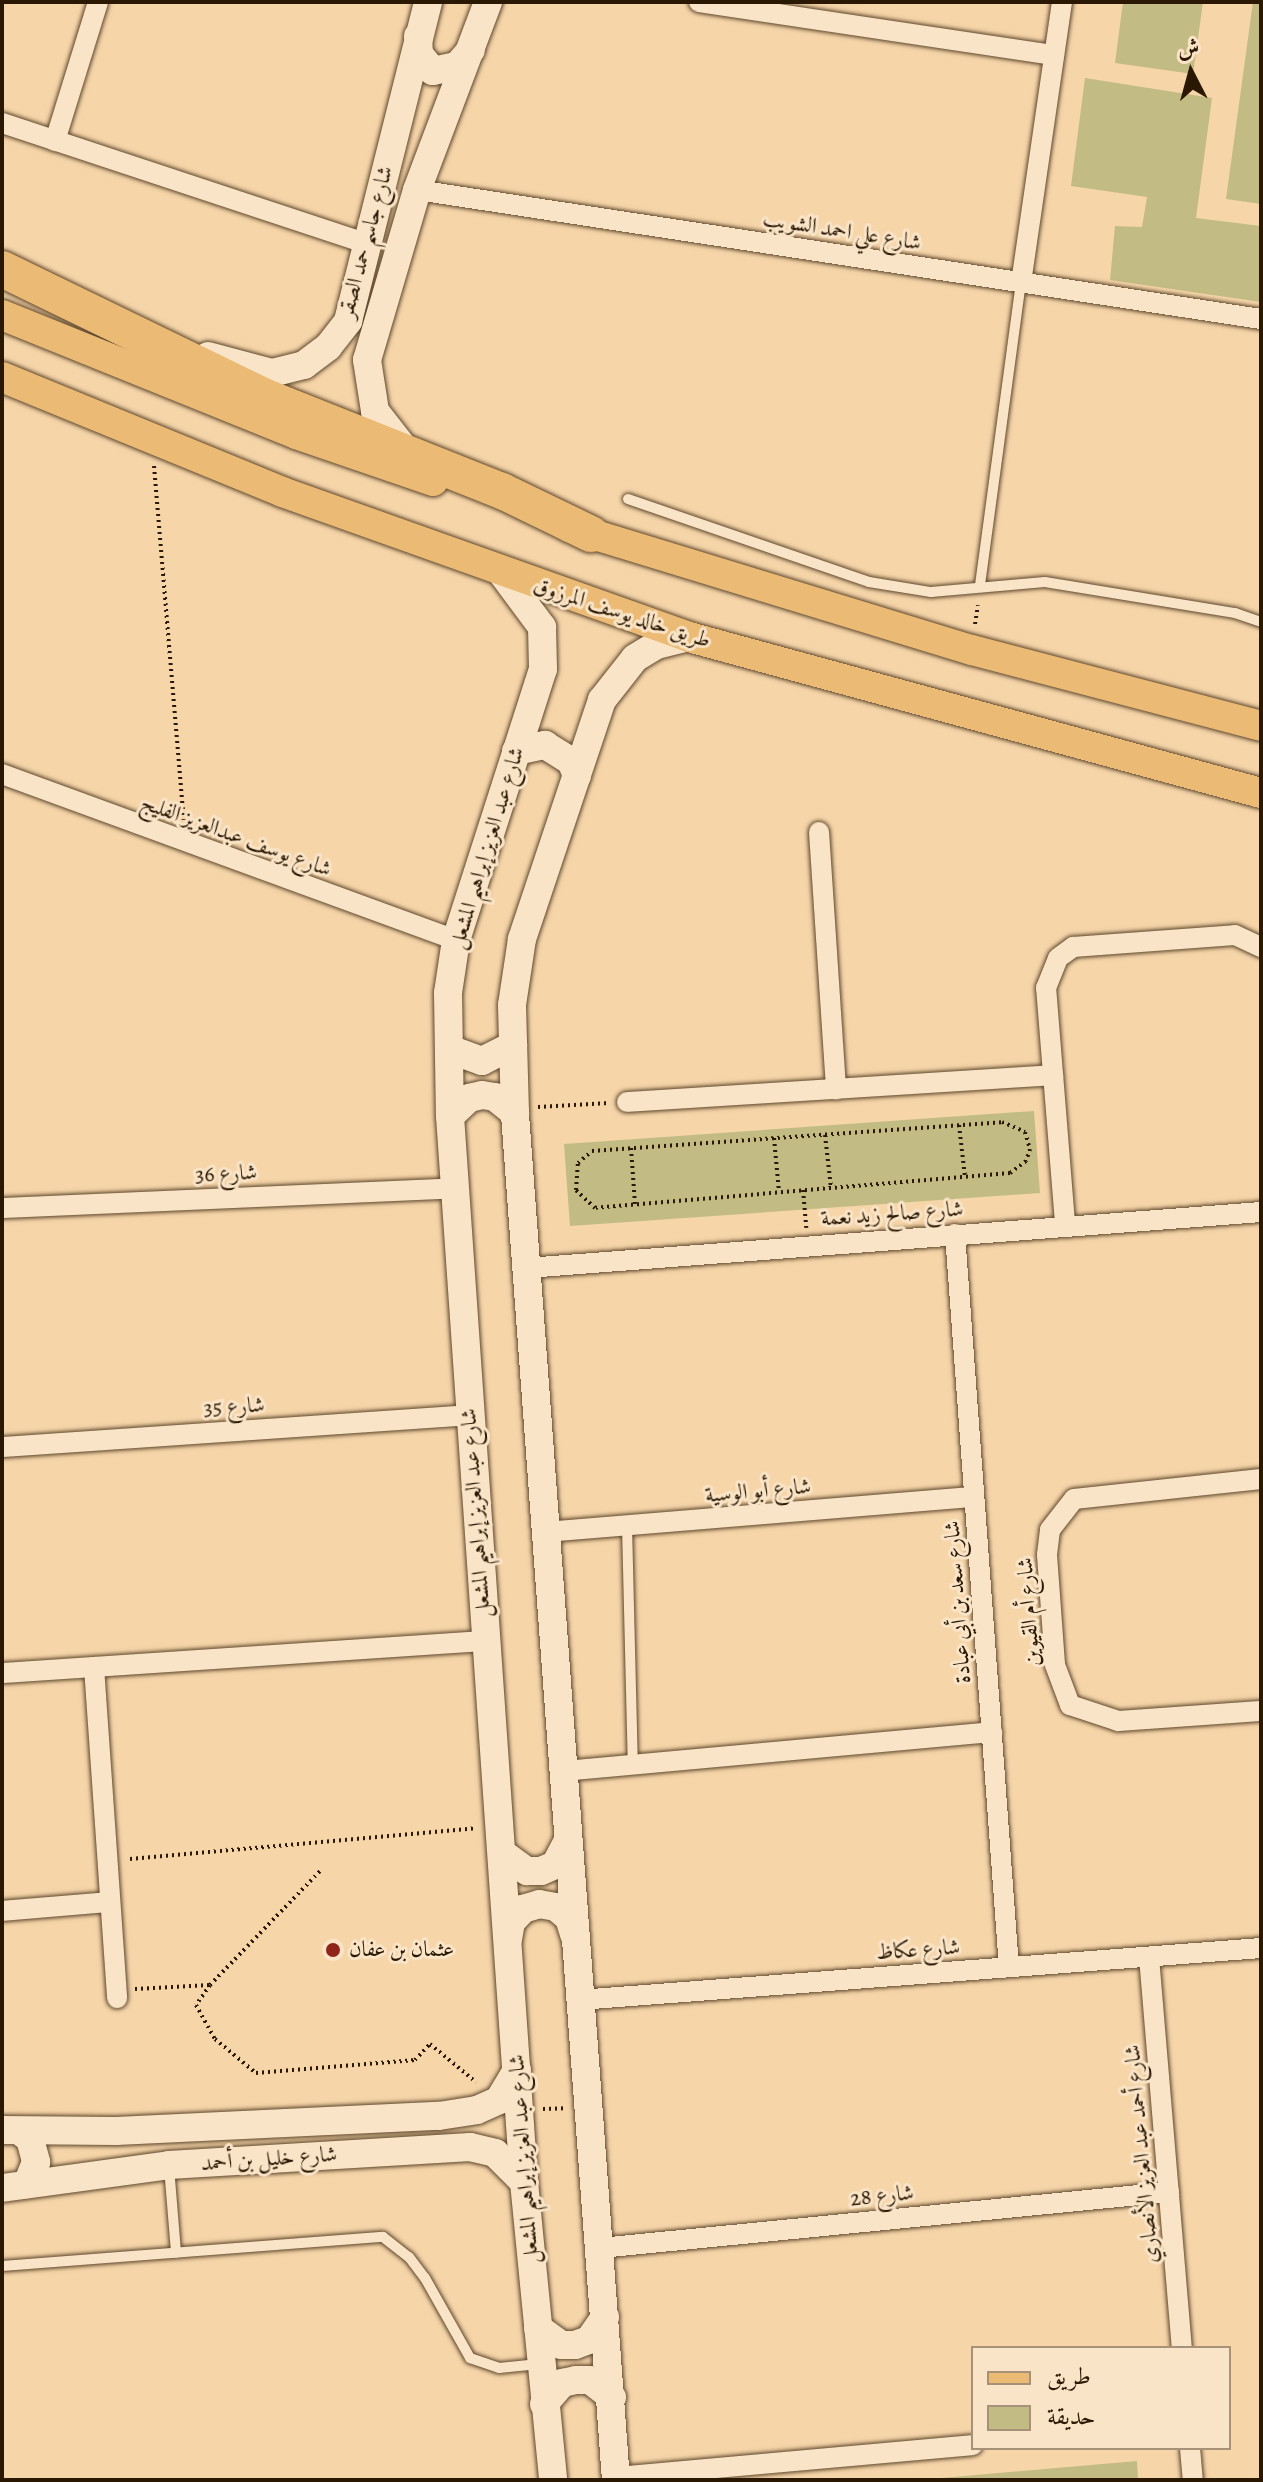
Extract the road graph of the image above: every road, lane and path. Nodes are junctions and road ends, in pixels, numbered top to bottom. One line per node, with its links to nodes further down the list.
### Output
1 (98, 2): 10 (street)
2 (428, 2): 6 (main road, شارع جاسم حمد الصقر)
3 (488, 2): 7 (main road, شارع جاسم حمد الصقر)
4 (699, 2): 8 (street)
5 (1062, 2): 8 (street)
6 (418, 36): 7 (main road); 12 (main road, شارع جاسم حمد الصقر)
7 (473, 49): 11 (main road, شارع جاسم حمد الصقر)
8 (1054, 55): 14 (street)
9 (2, 123): 10 (street)
10 (55, 141): 12 (street)
11 (417, 190): 14 (street, شارع علي احمد الشويب); 20 (main road, شارع جاسم حمد الصقر)
12 (368, 244): 17 (main road, شارع جاسم حمد الصقر)
13 (2, 269): 17 (highway)
14 (1021, 283): 16 (street, شارع علي احمد الشويب); 24 (lane)
15 (2, 315): 22 (main road)
16 (1261, 319)
17 (110, 325): 20 (highway)
18 (2, 377): 19 (main road, طريق خالد يوسف المرزوق)
19 (151, 440): 23 (main road, طريق خالد يوسف المرزوق); 36 (path)
20 (410, 455): 22 (highway)
21 (628, 499): 24 (lane)
22 (591, 534): 27 (main road)
23 (501, 572): 26 (main road, طريق خالد يوسف المرزوق); 30 (main road, شارع عبد العزيز إبراهيم المشعل)
24 (980, 585): 25 (lane); 27 (path)
25 (1261, 622)
26 (689, 637): 29 (main road, طريق خالد يوسف المرزوق); 32 (main road)
27 (972, 650): 28 (main road)
28 (1261, 726)
29 (1071, 742): 33 (main road); 34 (main road, طريق خالد يوسف المرزوق)
30 (516, 751): 32 (main road); 37 (main road, شارع عبد العزيز إبراهيم المشعل)
31 (2, 774): 36 (street, شارع يوسف عبدالعزيز الفليج)
32 (577, 776): 39 (main road)
33 (1261, 779)
34 (1261, 793)
35 (819, 832): 42 (street)
36 (187, 845): 37 (street, شارع يوسف عبدالعزيز الفليج)
37 (456, 940): 40 (main road, شارع عبد العزيز إبراهيم المشعل)
38 (1261, 947): 41 (street)
39 (513, 1045): 40 (main road); 44 (main road)
40 (449, 1049): 45 (main road, شارع عبد العزيز إبراهيم المشعل)
41 (1053, 1075): 42 (street); 58 (street)
42 (836, 1089): 43 (street)
43 (627, 1102): 44 (path)
44 (515, 1110): 45 (main road); 61 (main road)
45 (450, 1116): 51 (main road, شارع عبد العزيز إبراهيم المشعل)
46 (959, 1125): 47 (path); 50 (path); 50 (path)
47 (825, 1134): 48 (path); 52 (path)
48 (774, 1138): 49 (path); 54 (path)
49 (631, 1148): 55 (path); 55 (path)
50 (965, 1177): 52 (path)
51 (453, 1188): 56 (street, شارع 36); 62 (main road, شارع عبد العزيز إبراهيم المشعل)
52 (831, 1188): 53 (path)
53 (803, 1190): 54 (path); 60 (path)
54 (779, 1192): 55 (path)
55 (635, 1204)
56 (2, 1208)
57 (1261, 1212): 58 (street, شارع صالح زيد نعمة)
58 (1065, 1223): 59 (street, شارع صالح زيد نعمة)
59 (955, 1234): 60 (street, شارع صالح زيد نعمة); 65 (street, شارع سعد بن أبي عبادة)
60 (807, 1244): 61 (street, شارع صالح زيد نعمة)
61 (527, 1268): 67 (main road)
62 (469, 1415): 63 (street, شارع 35); 68 (main road, شارع عبد العزيز إبراهيم المشعل)
63 (2, 1447)
64 (1261, 1479): 71 (street, شارع أم القيوين)
65 (974, 1497): 66 (street, شارع أبو الوسية); 72 (street, شارع سعد بن أبي عبادة)
66 (627, 1526): 67 (street, شارع أبو الوسية); 73 (lane)
67 (546, 1532): 74 (main road)
68 (485, 1641): 69 (street); 75 (main road, شارع عبد العزيز إبراهيم المشعل)
69 (94, 1667): 70 (street); 77 (street)
70 (2, 1673)
71 (1261, 1711)
72 (992, 1732): 73 (street); 85 (street, شارع سعد بن أبي عبادة)
73 (633, 1765): 74 (street)
74 (564, 1771): 76 (main road)
75 (501, 1840): 76 (main road); 77 (path); 82 (main road, شارع عبد العزيز إبراهيم المشعل)
76 (568, 1841): 81 (main road)
77 (108, 1861): 79 (street)
78 (321, 1870): 86 (path)
79 (110, 1902): 80 (street); 87 (street)
80 (2, 1911)
81 (575, 1935): 82 (main road); 88 (main road)
82 (508, 1939): 89 (main road, شارع عبد العزيز إبراهيم المشعل)
83 (1261, 1948): 84 (street, شارع عكاظ)
84 (1149, 1957): 85 (street, شارع عكاظ); 95 (street, شارع أحمد عبد العزيز الأنصاري)
85 (1009, 1967): 88 (street, شارع عكاظ)
86 (210, 1985): 87 (path); 89 (path)
87 (117, 1995)
88 (579, 2000): 90 (main road)
89 (509, 2106): 90 (path); 91 (main road, شارع خليل بن أحمد); 93 (main road, شارع عبد العزيز إبراهيم المشعل)
90 (588, 2106): 96 (main road)
91 (11, 2131): 94 (main road)
92 (169, 2165): 93 (main road, شارع خليل بن أحمد); 94 (main road, شارع خليل بن أحمد); 97 (lane)
93 (524, 2182): 100 (main road, شارع عبد العزيز إبراهيم المشعل)
94 (14, 2186)
95 (1169, 2192): 96 (street, شارع 28); 101 (street, شارع أحمد عبد العزيز الأنصاري)
96 (600, 2248): 99 (main road)
97 (176, 2253): 98 (lane); 102 (lane)
98 (2, 2266)
99 (605, 2317): 100 (main road); 103 (main road)
100 (538, 2328): 102 (main road, شارع عبد العزيز إبراهيم المشعل)
101 (1182, 2346)
102 (541, 2364): 104 (main road, شارع عبد العزيز إبراهيم المشعل)
103 (612, 2397): 104 (main road); 109 (main road)
104 (544, 2404): 110 (main road, شارع عبد العزيز إبراهيم المشعل)
105 (971, 2445): 107 (street)
106 (1190, 2450): 111 (street)
107 (742, 2473): 108 (street)
108 (709, 2474): 109 (street)
109 (616, 2478)
110 (553, 2480)
111 (1193, 2480)

